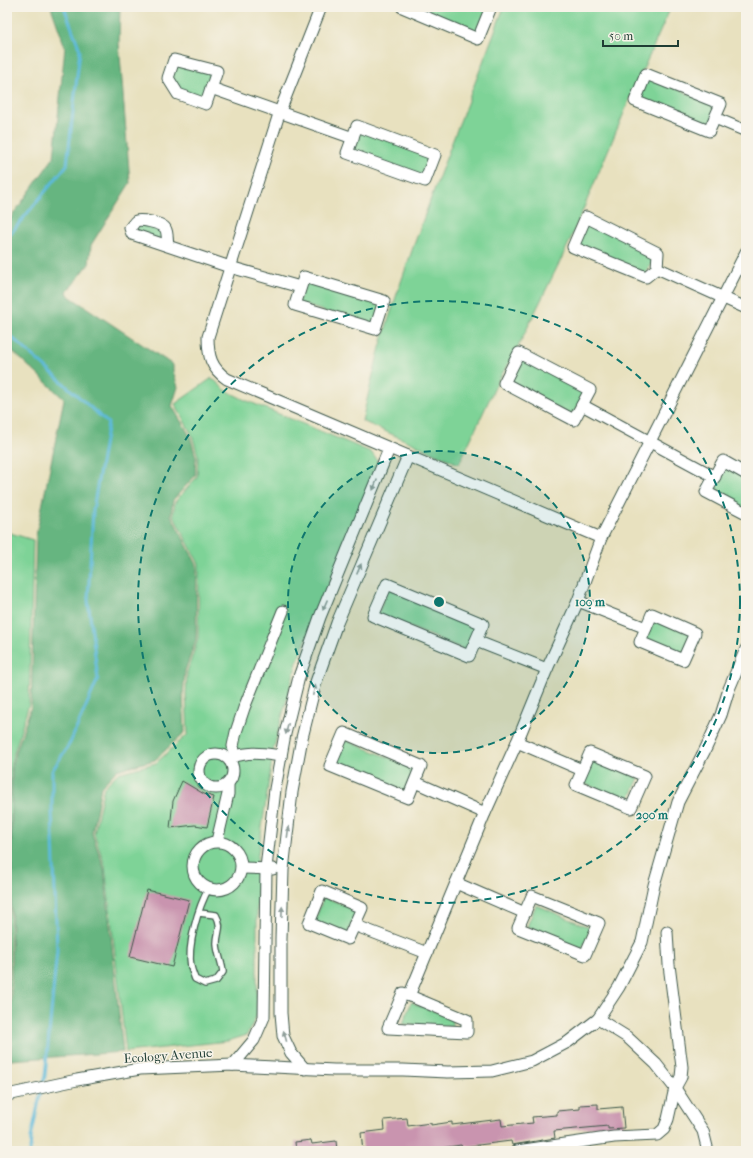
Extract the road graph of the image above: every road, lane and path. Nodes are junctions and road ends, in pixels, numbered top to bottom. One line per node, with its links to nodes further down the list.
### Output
1 (321, 7): 5 (street)
2 (402, 7): 3 (street)
3 (491, 7)
4 (211, 88): 4 (street); 5 (street)
5 (280, 111): 8 (street); 11 (street)
6 (715, 118): 6 (street); 7 (street)
7 (746, 131)
8 (352, 138): 8 (street)
9 (168, 246): 11 (street)
10 (746, 252): 14 (street)
11 (230, 267): 13 (street); 18 (street)
12 (657, 268): 12 (street); 14 (street)
13 (300, 287): 13 (street)
14 (723, 297): 15 (street); 17 (street)
15 (746, 308)
16 (582, 405): 16 (street); 17 (street)
17 (650, 442): 21 (street); 23 (street)
18 (390, 448): 19 (street); 31 (street, one-way to 31)
19 (408, 456): 23 (street); 40 (street, one-way to 19)
20 (746, 474): 21 (street)
21 (715, 476): 22 (street)
22 (746, 513)
23 (601, 538): 24 (street)
24 (578, 601): 26 (street); 29 (street)
25 (283, 611): 32 (street)
26 (646, 628): 26 (street)
27 (476, 641): 27 (street); 29 (street)
28 (746, 649): 53 (street)
29 (547, 669): 30 (street)
30 (517, 742): 33 (street); 36 (street)
31 (281, 756): 32 (street); 39 (street)
32 (231, 758): 35 (street); 35 (street)
33 (582, 770): 33 (street)
34 (414, 782): 34 (street); 36 (street)
35 (228, 784): 37 (street)
36 (485, 813): 41 (street)
37 (217, 841): 38 (street); 42 (street)
38 (242, 868): 39 (street); 42 (street)
39 (266, 868): 40 (street); 47 (street)
40 (283, 870): 48 (street, one-way to 40)
41 (456, 883): 44 (street); 49 (street)
42 (209, 888): 43 (lane)
43 (199, 913): 43 (lane)
44 (525, 913): 44 (street)
45 (354, 925): 45 (street); 49 (street)
46 (667, 932): 56 (street)
47 (265, 938): 48 (street); 51 (street)
48 (281, 939): 50 (street)
49 (427, 953): 52 (street)
50 (281, 984): 51 (street); 55 (street, one-way to 50)
51 (265, 986): 54 (street)
52 (409, 996): 52 (street)
53 (598, 1019): 55 (street, Ecology Avenue); 56 (street)
54 (233, 1065): 55 (street, Ecology Avenue); 57 (street, Ecology Avenue)
55 (305, 1069)
56 (675, 1088): 58 (street); 59 (street)
57 (7, 1095)
58 (517, 1151)
59 (708, 1151)

